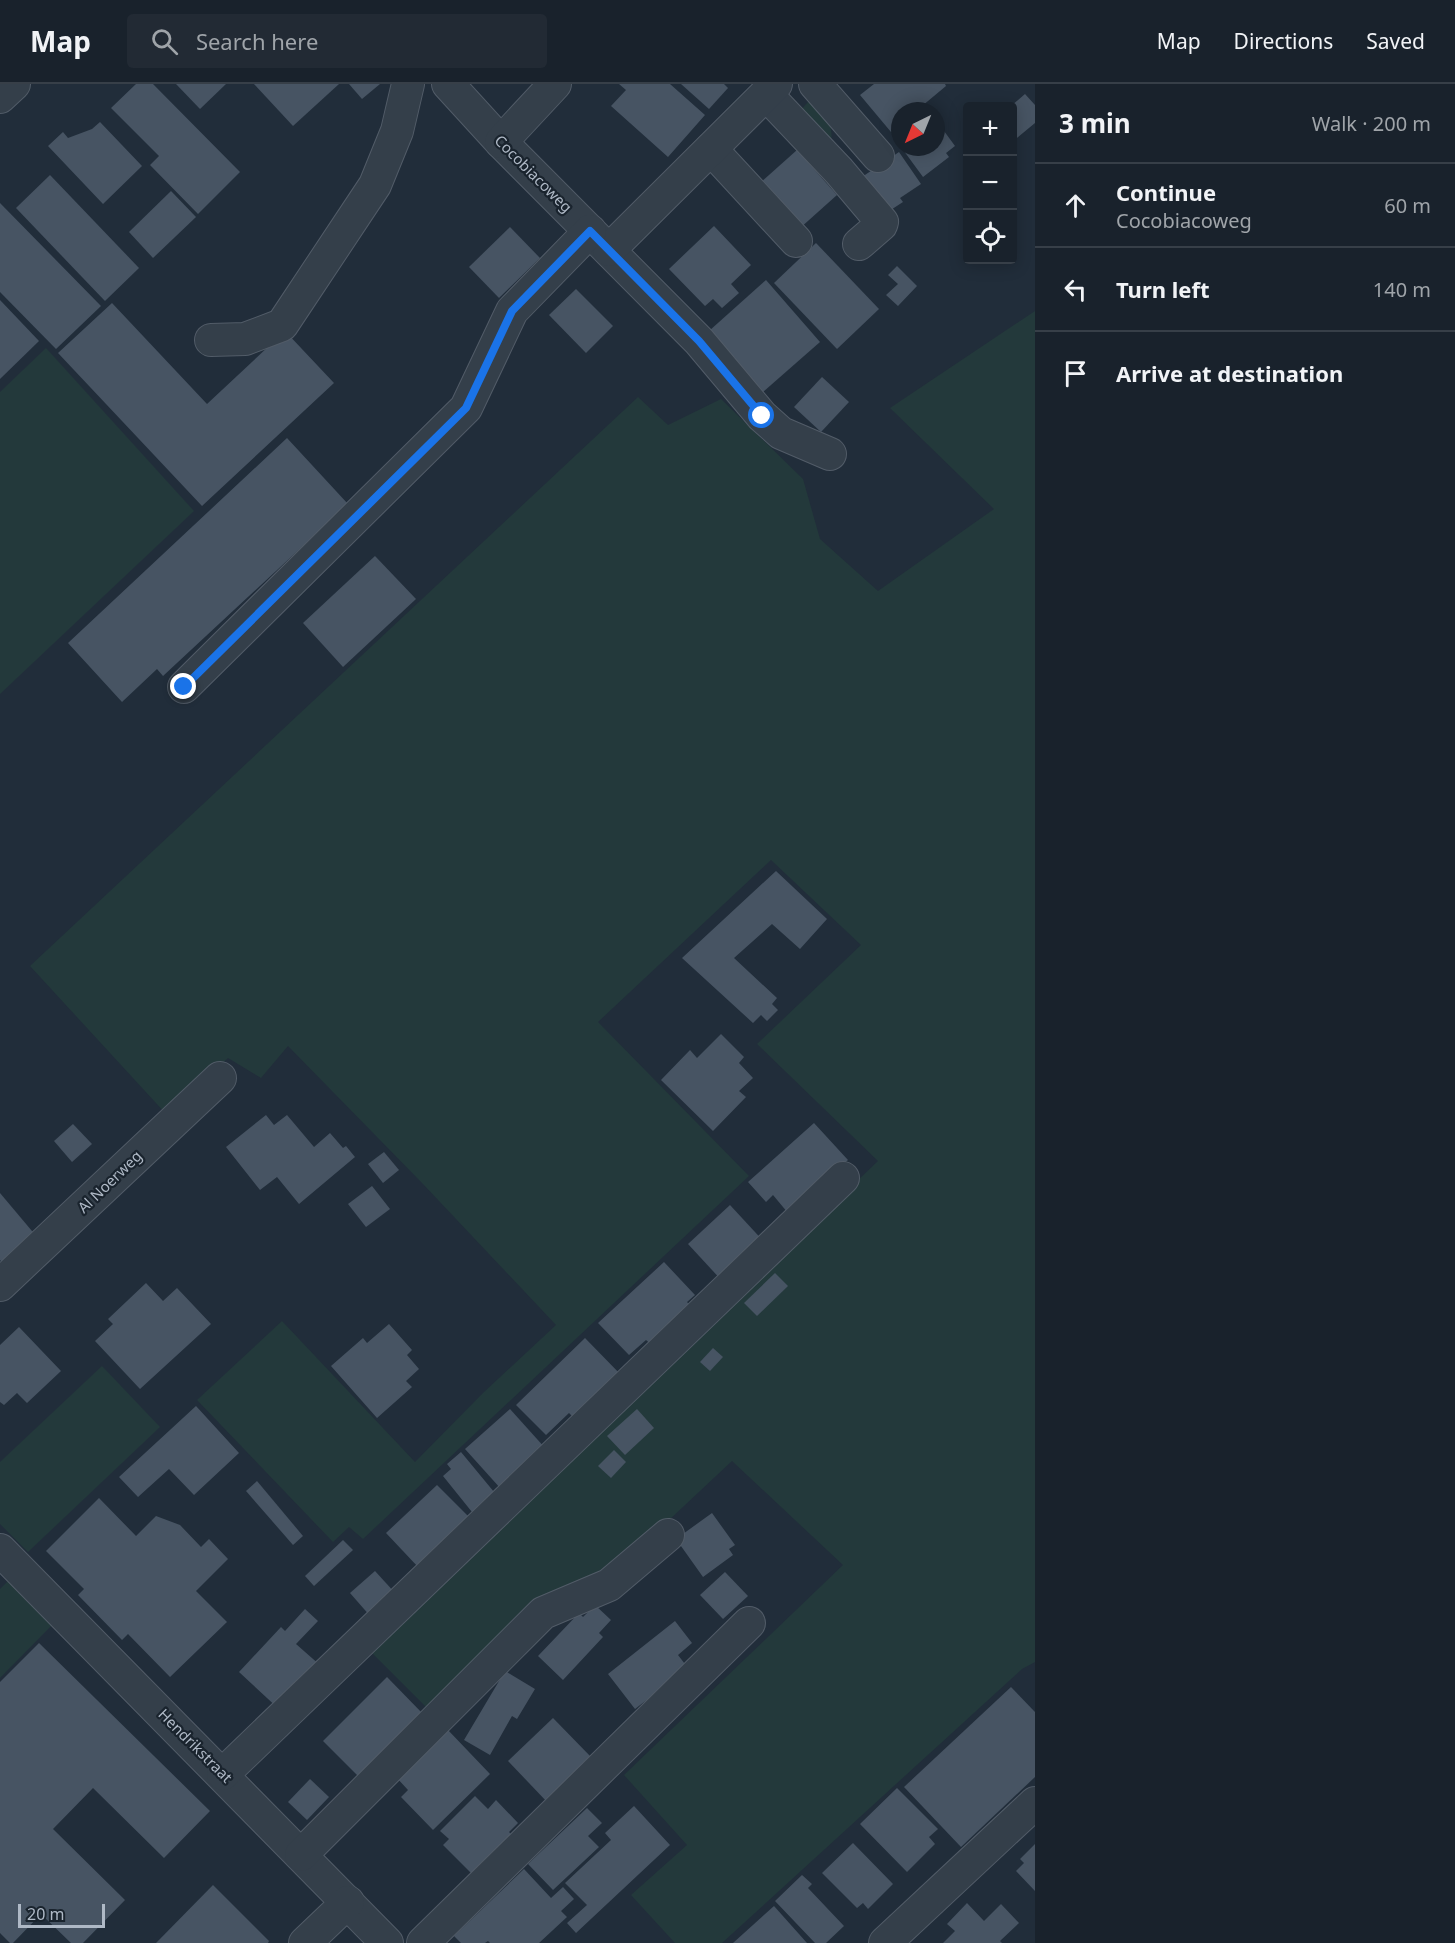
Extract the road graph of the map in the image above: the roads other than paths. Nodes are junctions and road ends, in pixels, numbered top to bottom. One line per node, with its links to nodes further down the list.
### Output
1 (14, 84): 7 (street)
2 (408, 84): 14 (street)
3 (448, 84): 8 (street, Cocobiacoweg)
4 (555, 84): 8 (street)
5 (814, 84): 10 (street)
6 (771, 89): 9 (street); 13 (street)
7 (0, 97)
8 (501, 142): 11 (street, Cocobiacoweg)
9 (711, 149): 11 (street); 12 (street)
10 (879, 156)
11 (599, 241): 15 (street, Cocobiacoweg); 16 (street)
12 (796, 241)
13 (859, 244)
14 (212, 340)
15 (830, 454)
16 (184, 687)
17 (220, 1078): 19 (street, Al Noerweg)
18 (843, 1178): 23 (street)
19 (0, 1285)
20 (668, 1535): 25 (street)
21 (4, 1560): 23 (street, Hendrikstraat)
22 (749, 1623): 29 (street)
23 (223, 1774): 25 (street, Hendrikstraat)
24 (1035, 1803): 30 (street)
25 (301, 1855): 26 (street, Hendrikstraat)
26 (348, 1902): 27 (street); 28 (street, Hendrikstraat)
27 (305, 1943)
28 (387, 1943)
29 (423, 1943)
30 (885, 1943)

